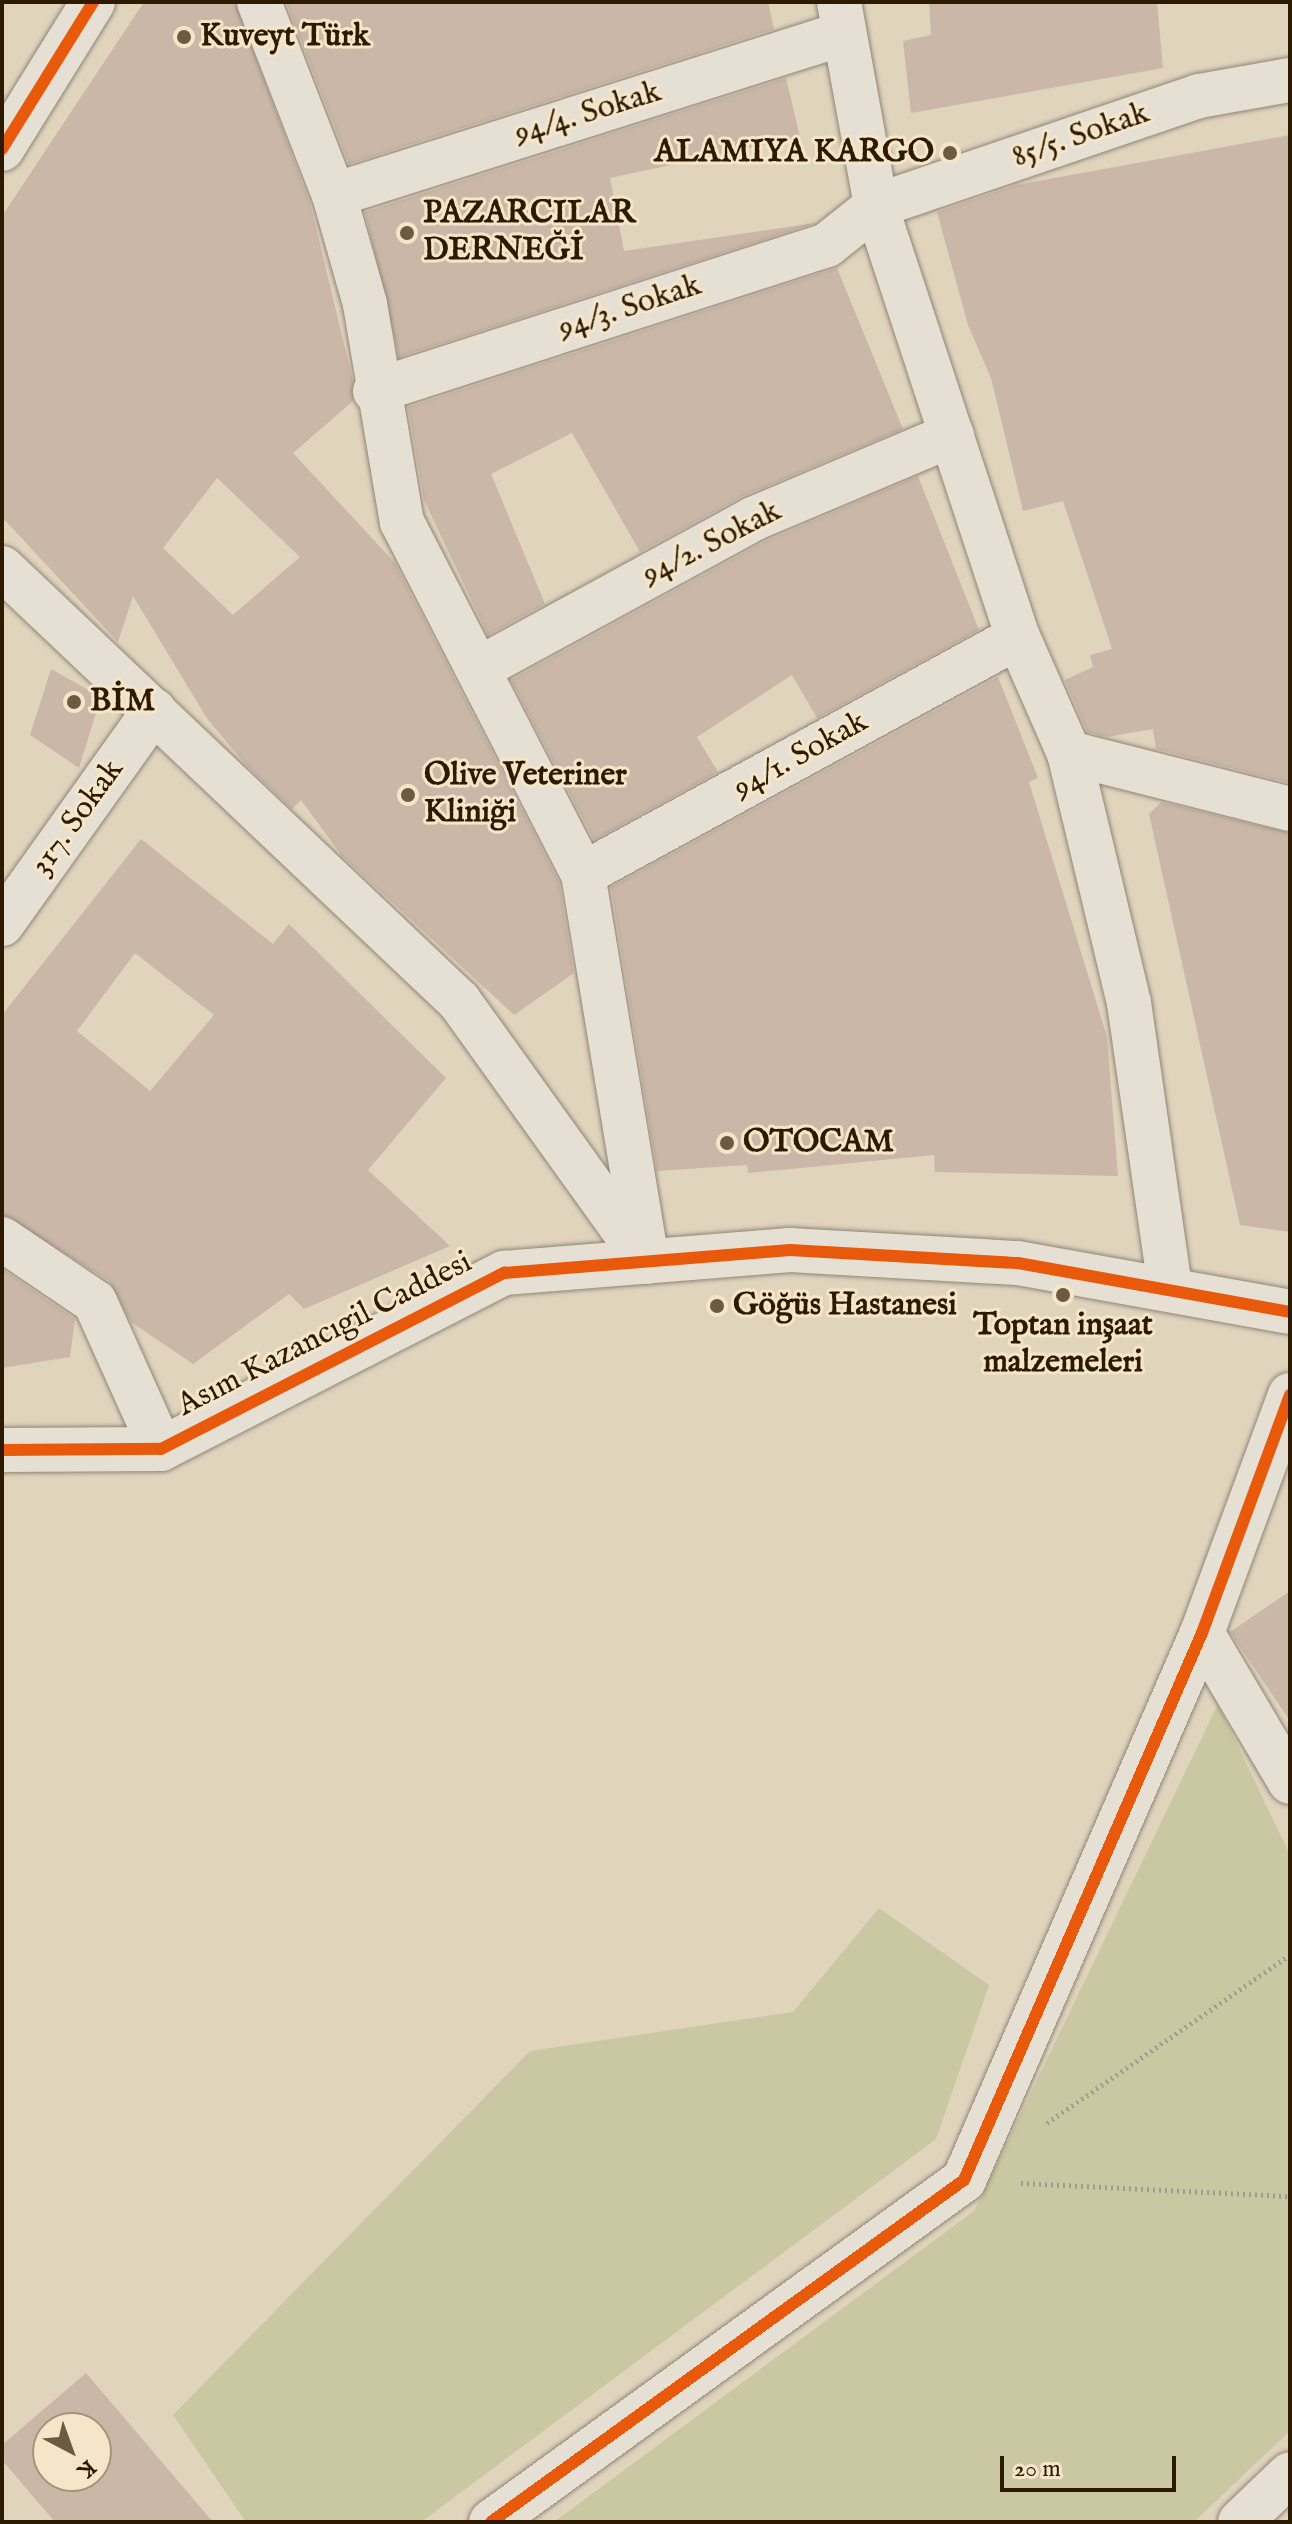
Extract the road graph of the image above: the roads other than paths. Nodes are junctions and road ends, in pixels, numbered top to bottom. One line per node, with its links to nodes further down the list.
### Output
1 (93, 2): 5 (street)
2 (259, 2): 6 (street)
3 (840, 18): 6 (street, 94/4. Sokak); 7 (street)
4 (1290, 80): 7 (street, 85/5. Sokak)
5 (2, 149)
6 (334, 195): 8 (street)
7 (876, 206): 8 (street, 94/3. Sokak); 9 (street)
8 (375, 391): 12 (street)
9 (952, 435): 11 (street); 12 (street, 94/2. Sokak)
10 (2, 568): 13 (street)
11 (1018, 637): 14 (street); 16 (street, 94/1. Sokak)
12 (480, 668): 16 (street)
13 (154, 711): 17 (street, 317. Sokak); 19 (street)
14 (1069, 753): 15 (street); 20 (street)
15 (1290, 809)
16 (583, 874): 19 (street)
17 (2, 924)
18 (2, 1239): 23 (street)
19 (647, 1262): 20 (street, Asım Kazancıgil Caddesi); 23 (street, Asım Kazancıgil Caddesi)
20 (1170, 1286): 21 (street, Asım Kazancıgil Caddesi)
21 (1290, 1312)
22 (1290, 1395): 25 (street)
23 (161, 1449): 24 (street, Asım Kazancıgil Caddesi)
24 (2, 1450)
25 (1202, 1633): 26 (street); 28 (street)
26 (1290, 1782)
27 (1290, 2474): 29 (street)
28 (491, 2522)
29 (1240, 2522)

